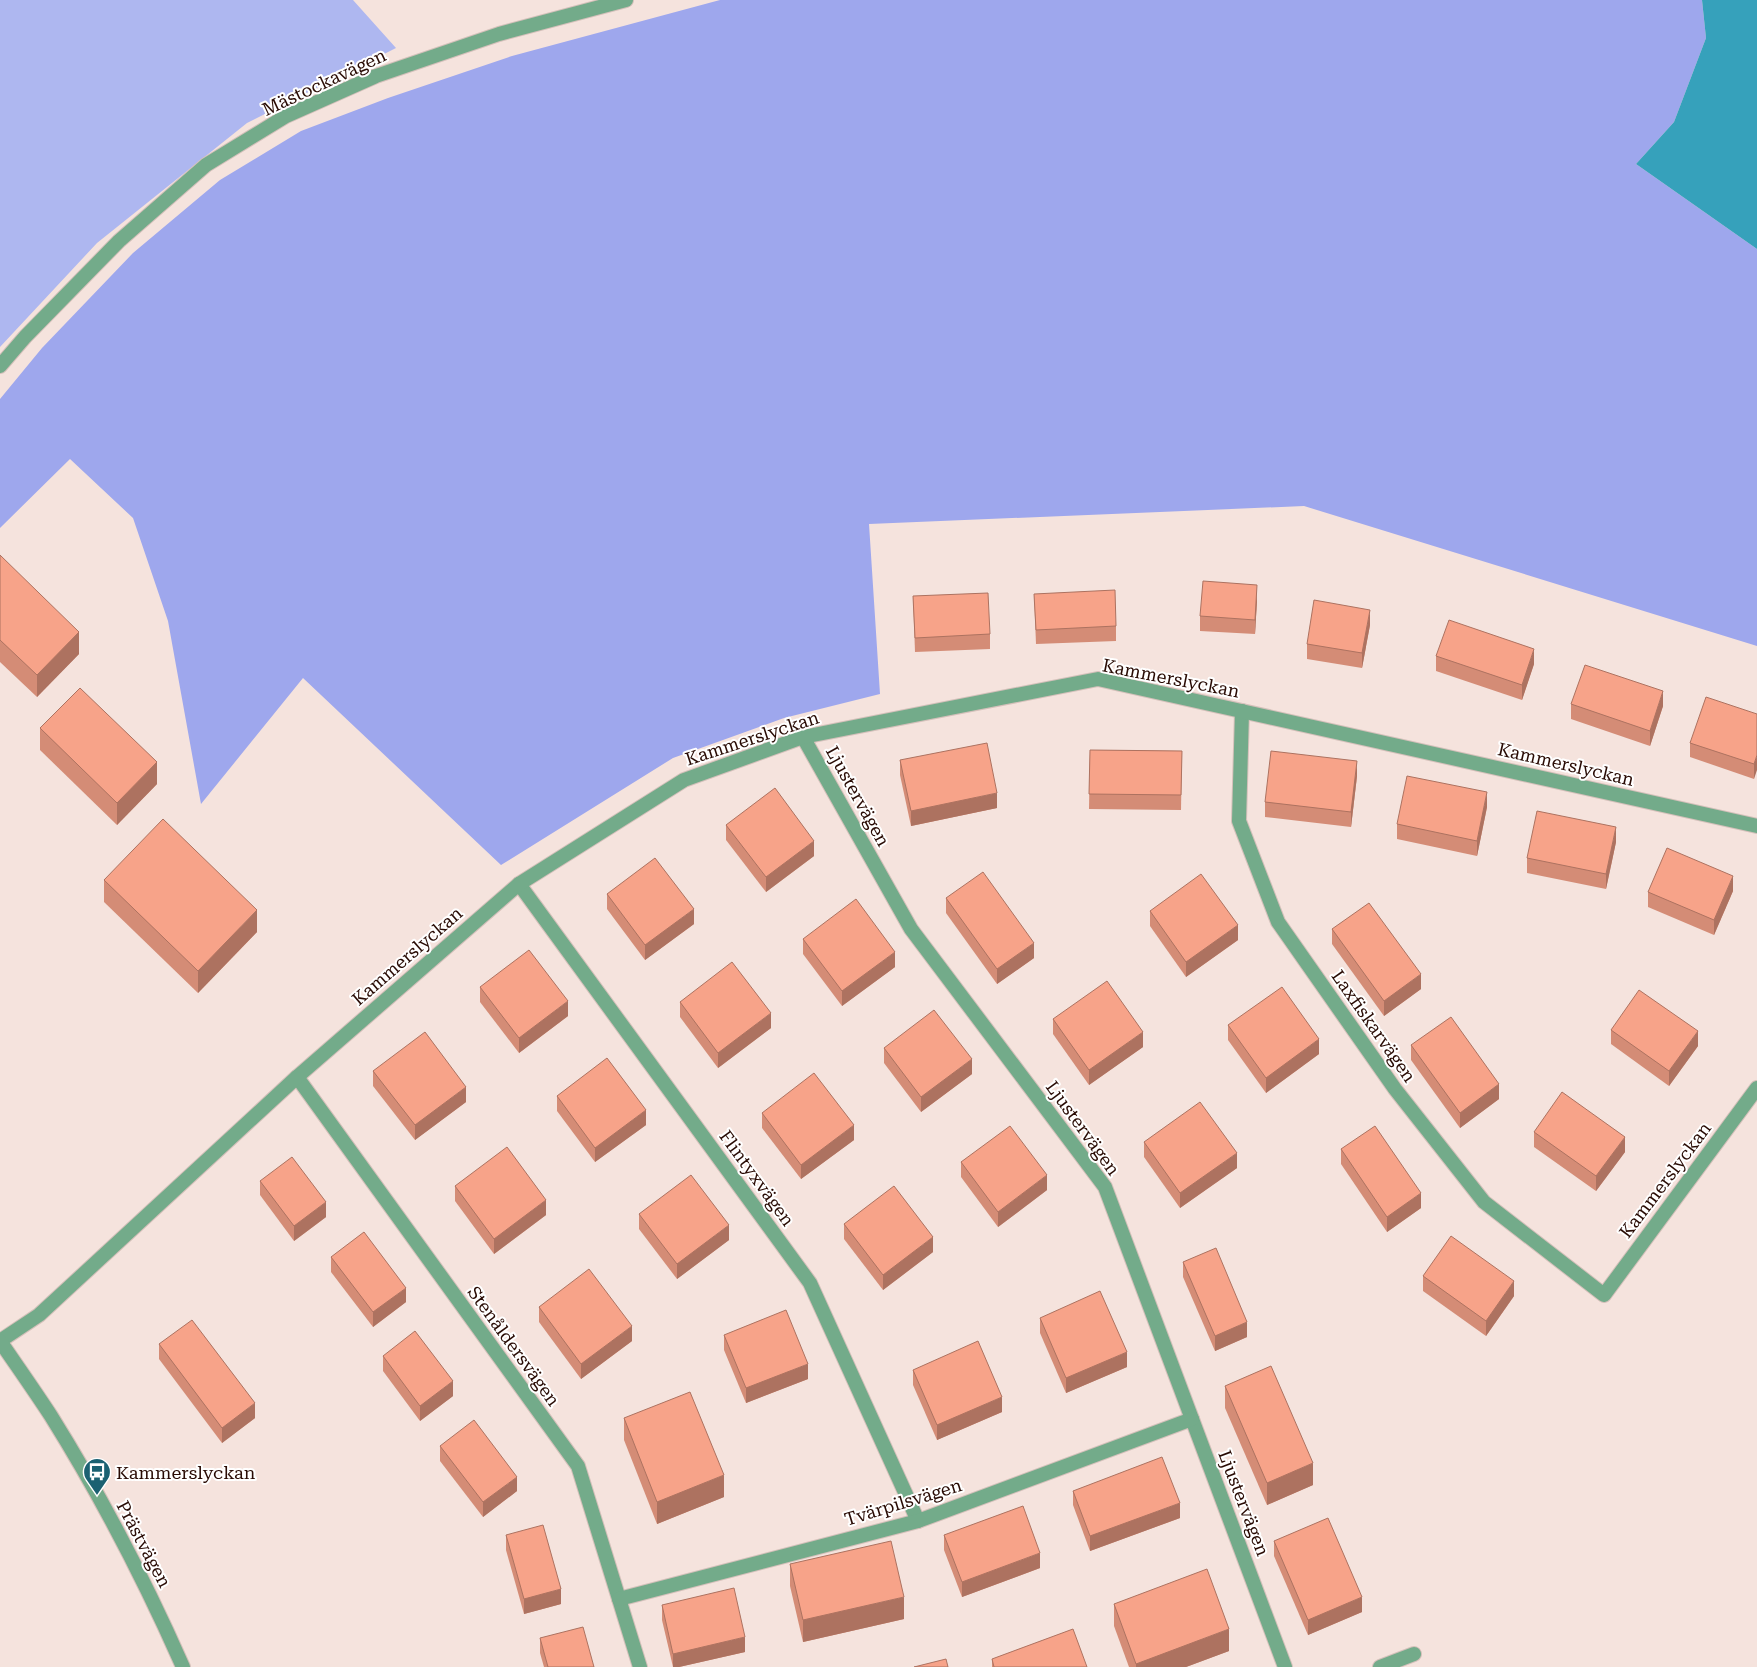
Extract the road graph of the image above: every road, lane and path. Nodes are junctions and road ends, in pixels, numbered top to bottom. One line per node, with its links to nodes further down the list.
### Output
1 (626, 0): 2 (street, Mästockavägen)
2 (0, 366)
3 (1242, 711): 4 (street, Kammerslyckan); 5 (street, Kammerslyckan); 9 (street, Laxfiskarvägen)
4 (804, 737): 6 (street, Kammerslyckan); 11 (street, Ljustervägen)
5 (1757, 826)
6 (519, 884): 7 (street, Kammerslyckan); 12 (street, Flintyxvägen)
7 (297, 1077): 10 (street, Kammerslyckan); 13 (street, Stenåldersvägen)
8 (1757, 1088): 9 (street, Kammerslyckan)
9 (1604, 1295)
10 (0, 1341): 15 (street, Prästvägen)
11 (1192, 1419): 12 (street, Tvärpilsvägen); 17 (street, Ljustervägen)
12 (918, 1521): 13 (street, Tvärpilsvägen)
13 (619, 1599): 16 (street, Stenåldersvägen)
14 (1414, 1654): 18 (street)
15 (183, 1667)
16 (640, 1667)
17 (1285, 1667)
18 (1380, 1667)

